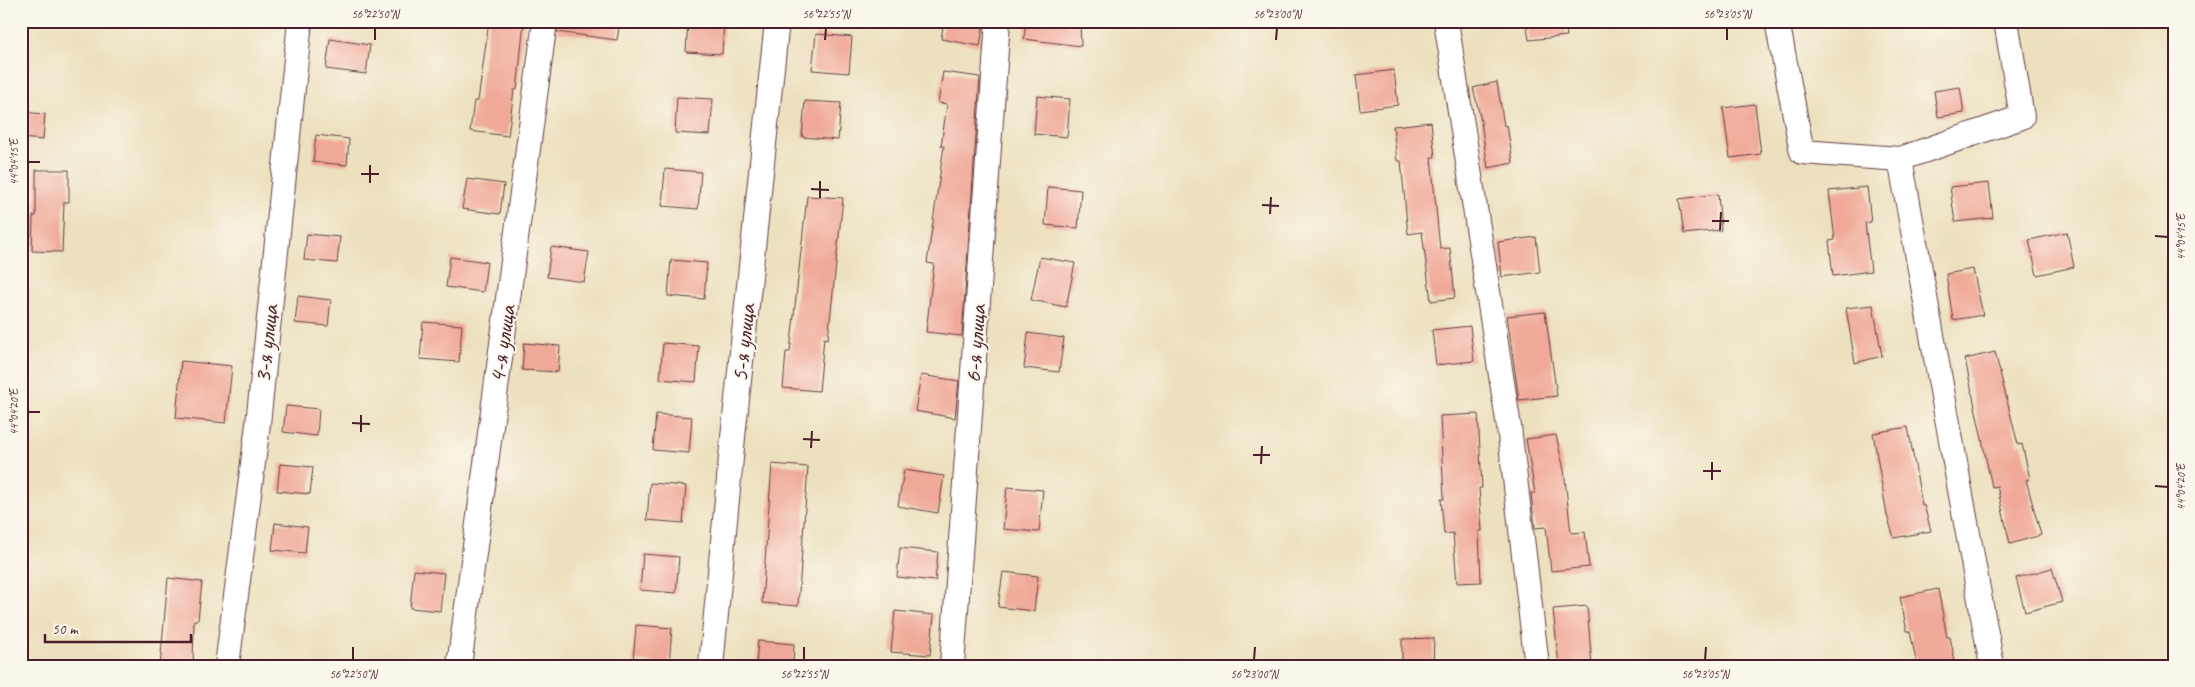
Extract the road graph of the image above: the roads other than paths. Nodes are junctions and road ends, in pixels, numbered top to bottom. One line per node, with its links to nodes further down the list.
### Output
1 (300, 21): 9 (street, 3-я улица)
2 (545, 21): 10 (street, 4-я улица)
3 (777, 21): 11 (street, 5-я улица)
4 (998, 21): 12 (street, 6-я улица)
5 (1446, 21): 13 (street)
6 (1776, 21): 8 (street)
7 (2006, 21): 8 (street)
8 (1900, 159): 14 (street)
9 (227, 666)
10 (459, 666)
11 (711, 666)
12 (952, 666)
13 (1536, 666)
14 (1992, 666)

